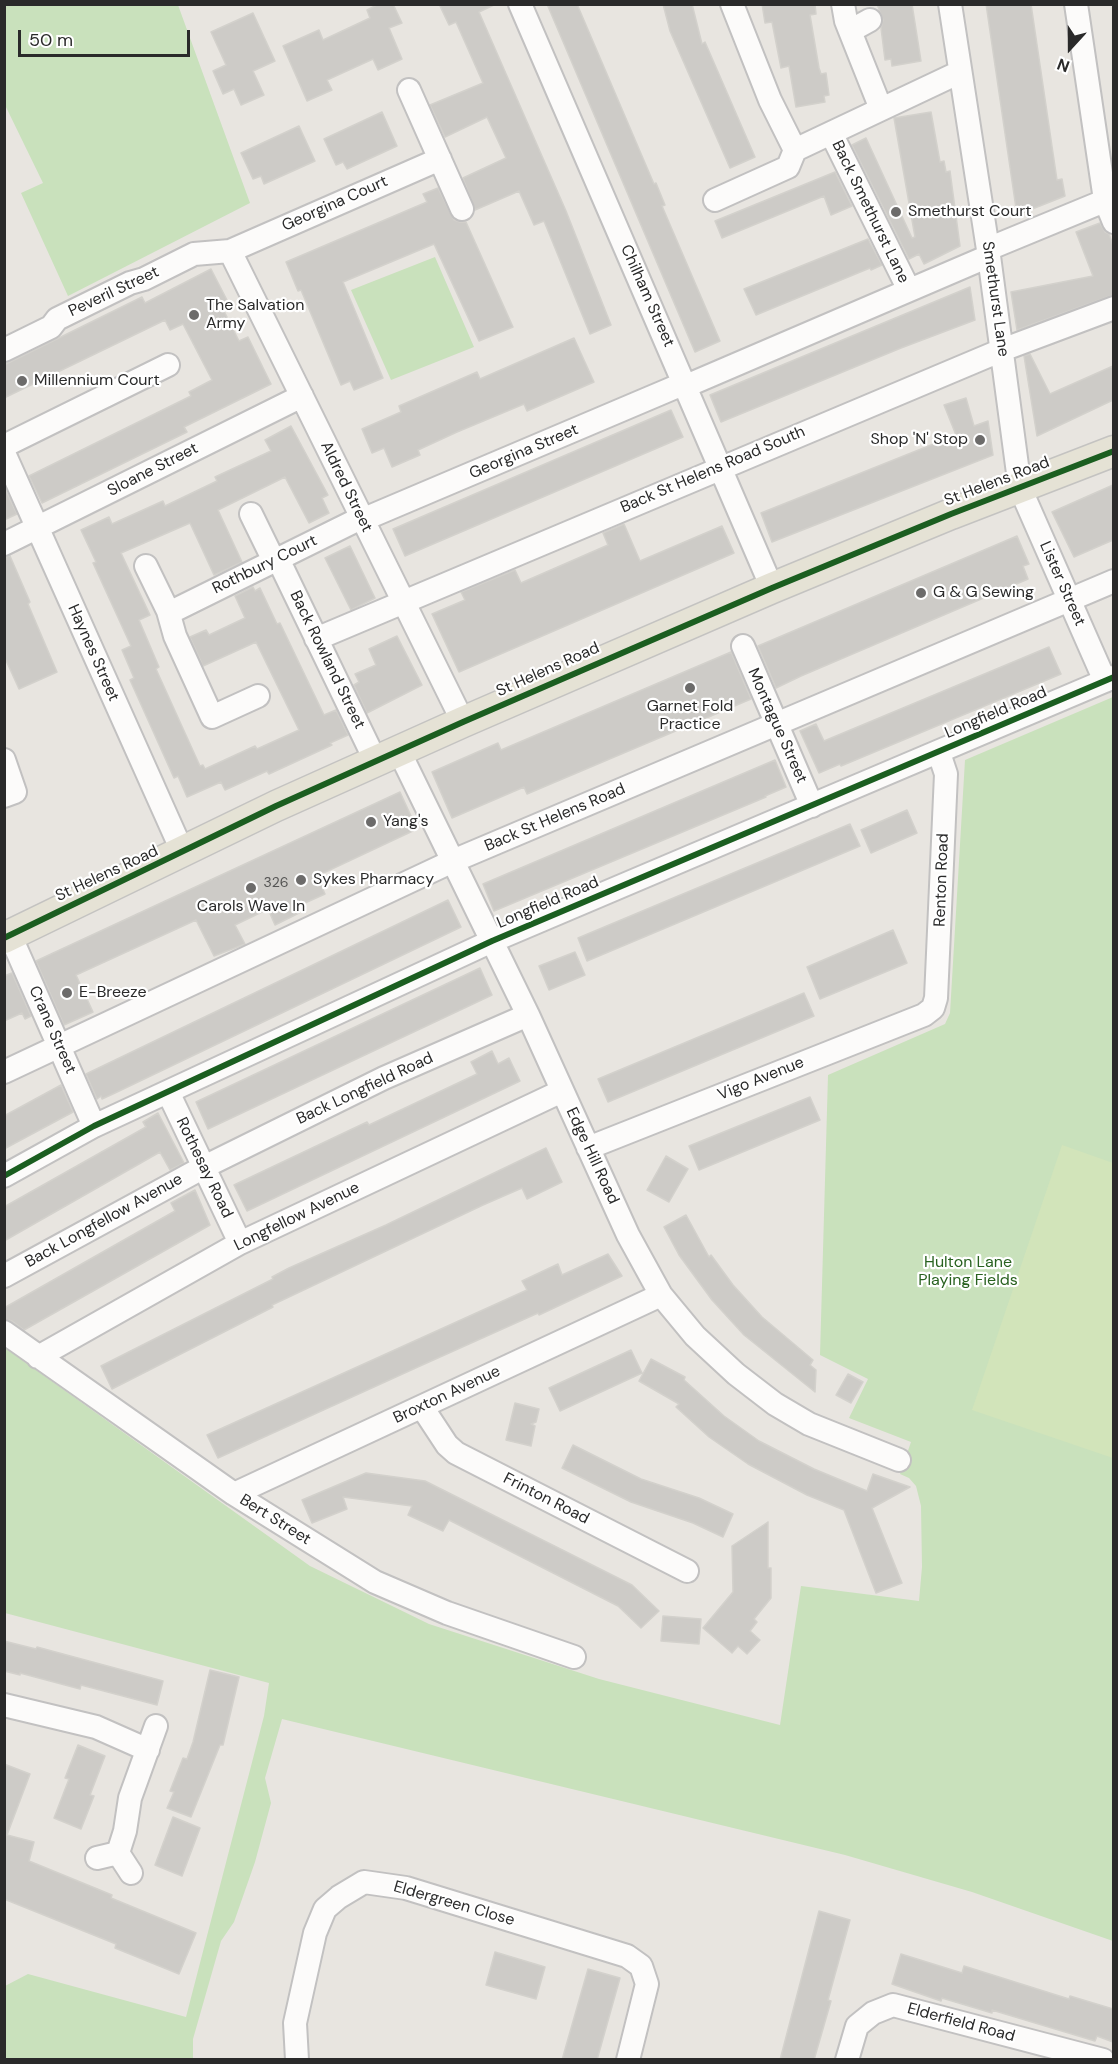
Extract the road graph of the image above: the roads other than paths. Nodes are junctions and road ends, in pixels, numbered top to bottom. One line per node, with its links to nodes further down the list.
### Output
1 (520, 4): 25 (street, Chilham Street)
2 (732, 4): 12 (street)
3 (843, 4): 7 (street)
4 (950, 4): 8 (street, Smethurst Lane)
5 (1076, 4): 14 (street)
6 (870, 21): 7 (street)
7 (850, 31): 10 (street)
8 (960, 72): 10 (street); 19 (street, Smethurst Lane)
9 (409, 90): 13 (street)
10 (881, 109): 11 (street)
11 (831, 133): 12 (street); 20 (street, Back Smethurst Lane)
12 (795, 150): 15 (street)
13 (440, 159): 16 (street); 18 (street, Georgina Court)
14 (1109, 199): 17 (street); 19 (street, Georgina Street)
15 (715, 200)
16 (462, 209)
17 (1113, 222)
18 (230, 251): 22 (street, Peveril Street); 26 (street, Aldred Street)
19 (989, 253): 20 (street, Georgina Street); 23 (street, Smethurst Lane)
20 (909, 290): 25 (street, Georgina Street)
21 (1113, 308): 23 (street, Back St Helens Road South)
22 (4, 350)
23 (1002, 350): 30 (street, Back St Helens Road South); 31 (street, Smethurst Lane)
24 (168, 365): 27 (street)
25 (685, 385): 30 (street, Chilham Street); 33 (street, Georgina Street)
26 (302, 396): 33 (street, Aldred Street); 34 (street, Sloane Street)
27 (4, 446)
28 (1113, 451): 31 (main road, St Helens Road)
29 (4, 453): 34 (street, Haynes Street)
30 (721, 467): 39 (street, Chilham Street); 40 (street, Back St Helens Road South)
31 (1020, 488): 39 (main road, St Helens Road); 41 (street, Lister Street)
32 (251, 514): 36 (street, Back Rowland Street)
33 (361, 519): 36 (street, Rothbury Court); 40 (street, Aldred Street)
34 (38, 528): 35 (street, Sloane Street); 54 (street, Haynes Street)
35 (4, 544)
36 (276, 560): 42 (street, Rothbury Court); 43 (street, Back Rowland Street)
37 (146, 566): 42 (street)
38 (1113, 581): 41 (street, Back St Helens Road)
39 (772, 588): 47 (main road, St Helens Road)
40 (402, 601): 43 (street, Back St Helens Road South); 47 (street, Aldred Street)
41 (1069, 601): 45 (street, Lister Street); 48 (street, Back St Helens Road)
42 (169, 613): 46 (street)
43 (316, 639): 50 (street, Back Rowland Street)
44 (743, 646): 48 (street, Montague Street)
45 (1109, 679): 49 (street, Longfield Road)
46 (258, 696)
47 (463, 722): 50 (main road, St Helens Road)
48 (777, 725): 53 (street, Montague Street); 55 (street, Back St Helens Road)
49 (939, 753): 53 (street, Longfield Road); 58 (street, Renton Road)
50 (387, 756): 54 (main road, St Helens Road); 55 (street, Edge Hill Road)
51 (4, 760): 52 (street)
52 (4, 796)
53 (813, 806): 57 (street, Longfield Road)
54 (183, 852): 56 (main road, St Helens Road)
55 (453, 861): 57 (street, Edge Hill Road); 60 (street, Back St Helens Road)
56 (7, 936): 60 (street, Crane Street)
57 (492, 941): 59 (street, Edge Hill Road); 63 (street, Longfield Road)
58 (933, 1008): 65 (street, Vigo Avenue)
59 (528, 1015): 62 (street, Edge Hill Road); 66 (street, Back Longfield Road)
60 (60, 1047): 61 (street, Back St Helens Road); 64 (street, Crane Street)
61 (4, 1072)
62 (562, 1091): 65 (street, Edge Hill Road); 68 (street, Longfellow Avenue)
63 (168, 1092): 64 (street, Longfield Road); 66 (street, Rothesay Road)
64 (94, 1126): 67 (street, Longfield Road)
65 (588, 1148): 70 (street, Edge Hill Road)
66 (204, 1167): 68 (street, Rothesay Road); 69 (street, Back Longfellow Avenue)
67 (4, 1176)
68 (240, 1243): 72 (street, Longfellow Avenue)
69 (4, 1276)
70 (661, 1295): 73 (street, Broxton Avenue); 74 (street, Edge Hill Road)
71 (4, 1332): 72 (street, Bert Street)
72 (38, 1357): 75 (street, Bert Street)
73 (422, 1407): 75 (street, Broxton Avenue); 76 (street, Frinton Road)
74 (899, 1460)
75 (234, 1494): 77 (street, Bert Street)
76 (687, 1571)
77 (574, 1657)
78 (4, 1705): 80 (street)
79 (156, 1726): 80 (street)
80 (148, 1750): 81 (street)
81 (131, 1873)
82 (297, 2060): 83 (street, Eldergreen Close)
83 (628, 2060)
84 (846, 2060): 85 (street, Elderfield Road)
85 (1103, 2060)

